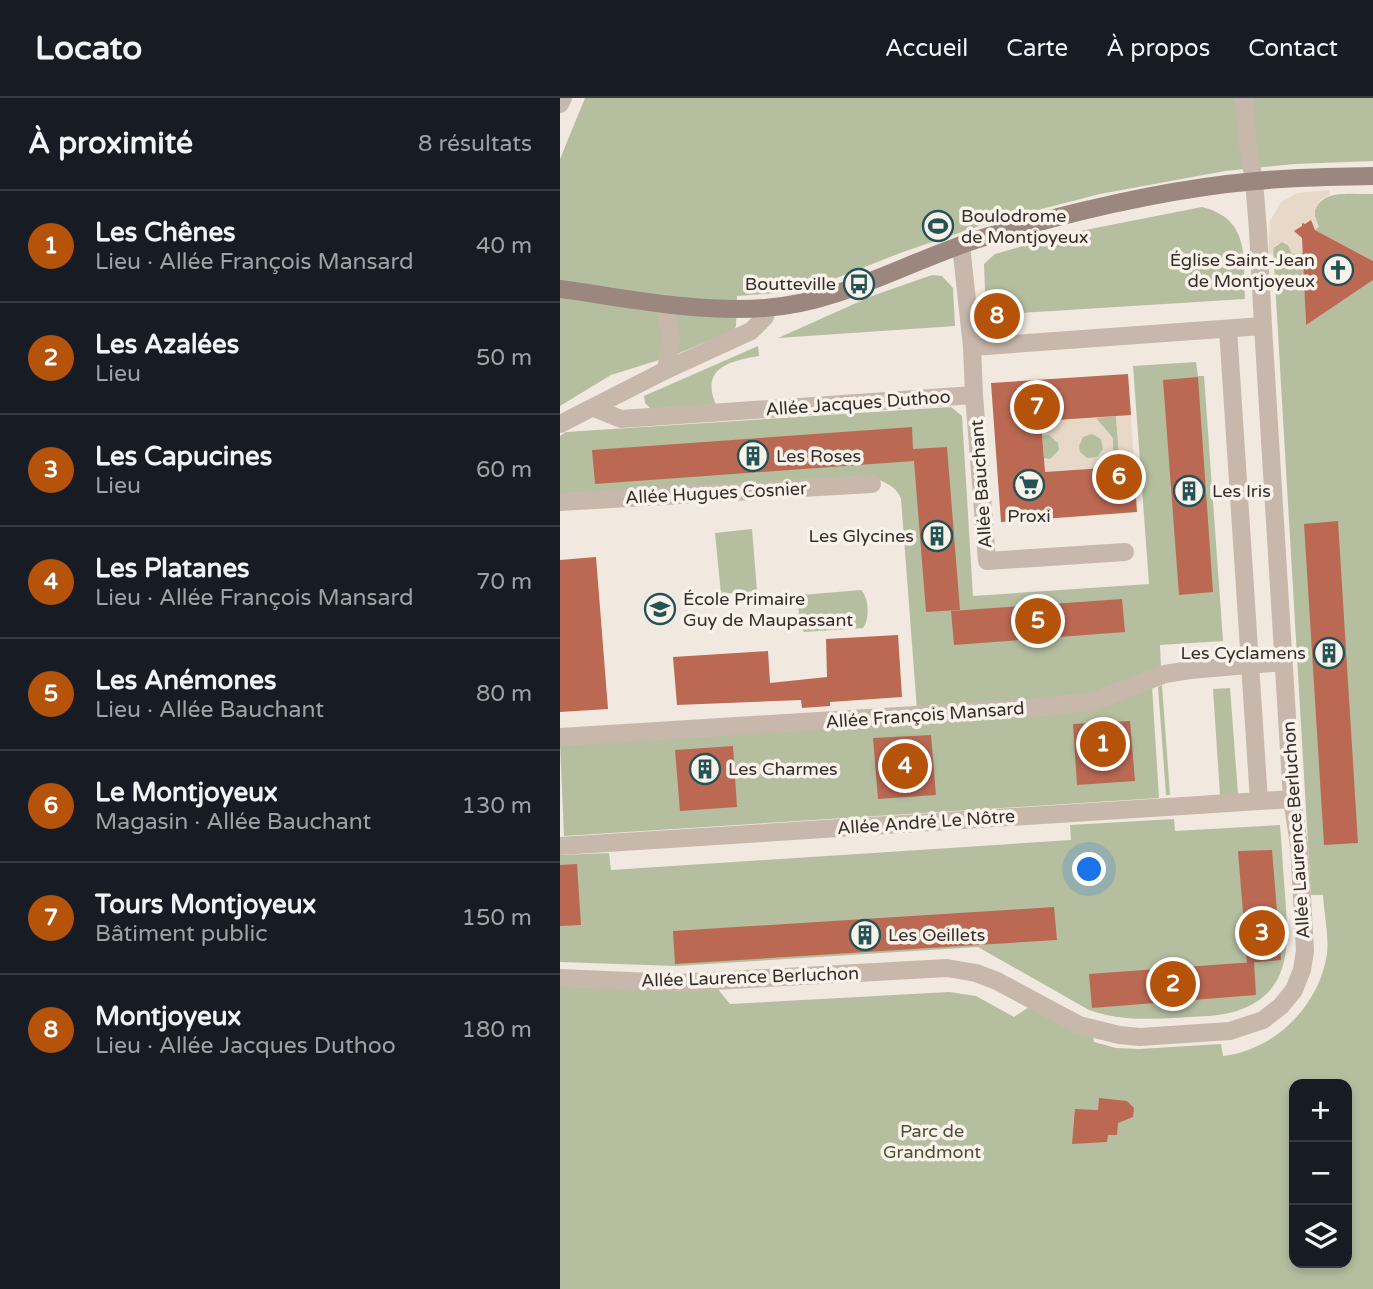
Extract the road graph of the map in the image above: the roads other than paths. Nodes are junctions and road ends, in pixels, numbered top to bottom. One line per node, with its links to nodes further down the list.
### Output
1 (562, 98): 3 (street)
2 (1244, 98): 5 (street)
3 (560, 104)
4 (1373, 176): 5 (street)
5 (1254, 181): 6 (street); 10 (street)
6 (961, 245): 9 (street); 12 (street, Allée Jacques Duthoo)
7 (560, 289): 8 (street)
8 (665, 303): 9 (street); 13 (street)
9 (766, 308): 13 (street)
10 (1263, 326): 11 (street); 20 (street, Allée Laurence Berluchon)
11 (1228, 329): 12 (street); 21 (street, Allée Laurence Berluchon)
12 (972, 346): 14 (street, Allée Jacques Duthoo)
13 (666, 370): 15 (street)
14 (974, 396): 15 (street, Allée Jacques Duthoo); 19 (street, Allée Bauchant)
15 (594, 408): 16 (street)
16 (560, 424)
17 (872, 484): 18 (street, Allée Hugues Cosnier)
18 (560, 502)
19 (1125, 552)
20 (1284, 662): 21 (street, Allée François Mansard); 23 (street, Allée Laurence Berluchon)
21 (1250, 665): 22 (street, Allée François Mansard); 24 (street, Allée Laurence Berluchon)
22 (560, 737)
23 (1292, 799): 24 (street, Allée André Le Nôtre); 26 (street, Allée Laurence Berluchon)
24 (1259, 801): 25 (street, Allée André Le Nôtre)
25 (560, 846)
26 (560, 978)

